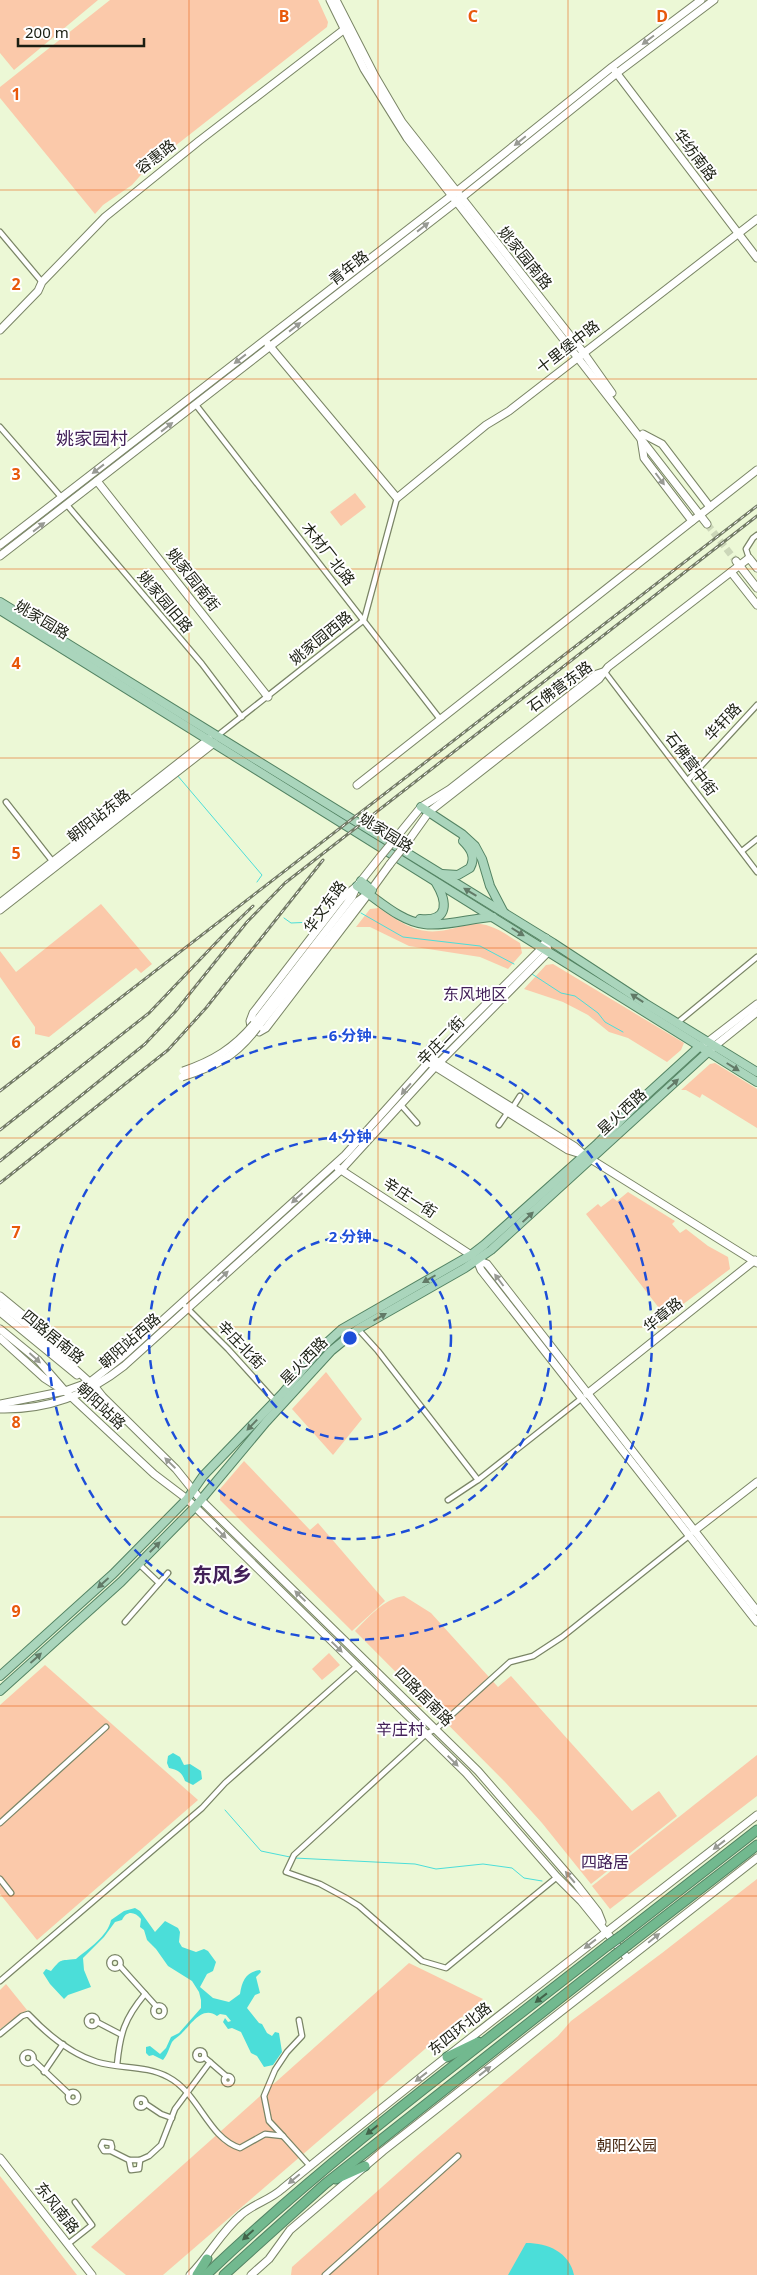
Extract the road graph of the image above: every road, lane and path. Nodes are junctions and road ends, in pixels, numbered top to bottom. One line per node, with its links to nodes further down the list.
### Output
1 (330, 0): 5 (main road)
2 (336, 0): 5 (main road, 姚家园南路)
3 (701, 0): 6 (main road, 青年路, one-way to 6)
4 (714, 0): 6 (main road, 青年路)
5 (346, 28): 7 (main road, 姚家园南路); 12 (main road, 容惠路)
6 (614, 70): 7 (main road, 青年路); 10 (main road, 华纺南路)
7 (456, 197): 14 (main road, 青年路); 15 (main road, 姚家园南路)
8 (757, 219): 10 (main road, 十里堡中路)
9 (0, 232): 12 (street)
10 (738, 234): 11 (main road, 华纺南路); 15 (main road, 十里堡中路)
11 (757, 258)
12 (42, 282): 13 (main road, 容惠路)
13 (0, 330)
14 (267, 343): 16 (main road, 青年路); 21 (main road, 青年路, one-way to 21); 22 (main road)
15 (580, 354): 18 (main road, 姚家园南路); 22 (main road, 十里堡中路)
16 (196, 405): 20 (main road, 青年路, one-way to 16); 38 (street, 木材厂北路)
17 (0, 427): 21 (street)
18 (642, 435): 24 (main road); 25 (main road, one-way to 25); 26 (main road, 姚家园南路)
19 (757, 470): 24 (main road)
20 (97, 481): 23 (main road, 青年路); 40 (main road, 姚家园南街)
21 (62, 498): 28 (main road, 青年路)
22 (397, 498): 38 (street, 姚家园西路)
23 (67, 505): 29 (main road, 青年路, one-way to 23); 42 (street, 姚家园旧路)
24 (710, 507): 25 (main road)
25 (692, 521): 43 (main road)
26 (709, 522)
27 (757, 535): 30 (street)
28 (0, 545)
29 (0, 556)
30 (749, 558): 31 (main road); 32 (main road)
31 (757, 568)
32 (731, 572): 36 (main road); 39 (main road)
33 (757, 580): 34 (main road)
34 (757, 588)
35 (0, 602): 44 (main road, 姚家园路)
36 (757, 605)
37 (0, 610): 44 (main road, 姚家园路)
38 (364, 620): 40 (street, 姚家园西路); 43 (street, 木材厂北路)
39 (604, 671): 45 (street, 石佛营中街); 48 (main road, 石佛营东路); 49 (main road, 石佛营东路)
40 (268, 697): 42 (street, 姚家园西路)
41 (757, 705): 45 (street, 华轩路)
42 (242, 717): 44 (street, 姚家园西路)
43 (440, 719): 46 (main road)
44 (213, 739): 52 (main road, 朝阳站东路); 54 (main road, 姚家园路)
45 (688, 780): 51 (street, 石佛营中街)
46 (357, 785)
47 (6, 802): 52 (street)
48 (420, 809): 49 (main road); 55 (main road, 华文东路, bridge)
49 (428, 814): 54 (main road); 56 (main road, 华文东路, bridge); 59 (main road)
50 (757, 839): 51 (street)
51 (742, 851): 53 (street, 石佛营中街)
52 (55, 864): 57 (main road, 朝阳站东路); 58 (main road, 朝阳站东路)
53 (757, 872)
54 (437, 877): 56 (main road); 59 (main road, 姚家园路, one-way to 54); 60 (main road, 姚家园路)
55 (359, 883): 56 (main road); 56 (main road); 67 (main road, 华文东路)
56 (370, 891): 60 (main road); 67 (main road, 华文东路)
57 (0, 903)
58 (0, 910)
59 (504, 912): 61 (main road, 姚家园路)
60 (493, 917): 62 (main road, 姚家园路, one-way to 62)
61 (546, 938): 62 (main road); 66 (main road, 姚家园路, one-way to 61)
62 (545, 950): 68 (main road, 姚家园路); 69 (main road, 辛庄二街)
63 (757, 957): 66 (street)
64 (757, 1004): 68 (main road)
65 (757, 1012): 68 (main road)
66 (677, 1023): 68 (main road, 姚家园路)
67 (255, 1026): 71 (main road, bridge)
68 (708, 1046): 70 (main road, 姚家园路); 72 (main road, 姚家园路, one-way to 72); 78 (main road, 星火西路); 79 (main road, 星火西路, one-way to 68)
69 (434, 1062): 74 (main road, 辛庄二街); 75 (main road); 80 (main road, 辛庄二街, one-way to 80)
70 (757, 1072)
71 (182, 1074)
72 (757, 1082)
73 (520, 1096): 75 (street)
74 (401, 1105): 76 (street); 81 (main road, 辛庄二街)
75 (510, 1110): 77 (street); 78 (main road)
76 (417, 1123)
77 (499, 1125)
78 (584, 1155): 79 (main road); 82 (main road, 星火西路)
79 (592, 1160): 82 (main road, 星火西路, one-way to 79); 83 (main road)
80 (334, 1166): 81 (main road, 辛庄一街); 85 (main road, 辛庄二街, one-way to 85)
81 (341, 1170): 82 (main road, 辛庄一街); 87 (main road, 辛庄二街, one-way to 81)
82 (474, 1257): 90 (main road, 星火西路, one-way to 82); 95 (main road, 辛庄一街); 98 (main road, 星火西路, one-way to 98)
83 (756, 1261): 95 (main road, 华章路)
84 (0, 1296): 91 (main road)
85 (182, 1302): 87 (street, 辛庄北街); 93 (main road, 朝阳站西路)
86 (0, 1304): 93 (main road)
87 (188, 1309): 93 (main road, 朝阳站西路); 98 (street, 辛庄北街)
88 (0, 1312): 93 (main road, 四路居南路)
89 (0, 1329): 94 (main road, 朝阳站路, one-way to 94)
90 (358, 1329): 98 (main road, 星火西路); 100 (street)
91 (45, 1333)
92 (0, 1338): 94 (main road)
93 (92, 1384): 94 (main road, 朝阳站西路); 96 (main road, 朝阳站西路); 102 (main road, 朝阳站路, one-way to 93)
94 (65, 1391): 96 (main road, 朝阳站路); 97 (main road, 朝阳站西路)
95 (584, 1396): 100 (street); 107 (main road, 辛庄一街)
96 (72, 1397): 99 (main road, 朝阳站西路); 103 (main road, 朝阳站路)
97 (0, 1404)
98 (277, 1404): 102 (main road, 星火西路, one-way to 102); 104 (main road, 星火西路)
99 (0, 1410)
100 (478, 1480): 105 (street)
101 (757, 1482): 107 (main road)
102 (193, 1491): 103 (main road, 星火西路); 104 (main road, 朝阳站路)
103 (187, 1499): 106 (main road, 朝阳站路); 115 (main road, 星火西路, one-way to 115)
104 (201, 1500): 106 (main road, 星火西路); 118 (main road, 四路居南路, one-way to 104)
105 (448, 1500)
106 (195, 1507): 108 (main road, 星火西路, one-way to 106); 114 (main road, 朝阳站路, one-way to 114)
107 (692, 1533): 111 (main road); 113 (main road); 118 (street)
108 (139, 1564): 110 (street); 116 (main road, 星火西路, one-way to 108)
109 (168, 1573): 110 (street)
110 (159, 1583): 112 (street)
111 (757, 1611)
112 (125, 1622)
113 (757, 1622)
114 (357, 1666): 119 (main road, 朝阳站路); 131 (street)
115 (0, 1676)
116 (0, 1691)
117 (106, 1727): 121 (street)
118 (436, 1729): 119 (street); 128 (main road, 四路居南路, one-way to 118)
119 (426, 1734): 125 (main road, 朝阳站路, one-way to 125); 125 (street)
120 (757, 1815): 128 (main road, 东四环北路, one-way to 128)
121 (0, 1823)
122 (757, 1830): 138 (highway, 东四环北路, one-way to 138, bridge)
123 (757, 1845): 159 (highway, bridge)
124 (757, 1858): 129 (main road, one-way to 124)
125 (557, 1877): 128 (main road, 朝阳站路)
126 (0, 1879): 127 (street)
127 (11, 1893)
128 (606, 1932): 129 (main road); 141 (main road, 东四环北路, one-way to 141)
129 (628, 1959): 158 (main road, one-way to 129)
130 (120, 1966): 132 (street)
131 (0, 1981)
132 (145, 1994): 133 (street); 137 (street)
133 (156, 2006)
134 (300, 2020): 151 (street)
135 (97, 2022): 137 (street)
136 (0, 2034): 139 (street)
137 (120, 2034): 144 (street)
138 (492, 2036): 141 (highway); 167 (highway, 东四环北路, one-way to 167)
139 (63, 2044): 144 (street); 145 (street)
140 (204, 2057): 143 (street)
141 (447, 2057): 157 (main road, 东四环北路, one-way to 157)
142 (33, 2060): 145 (street)
143 (210, 2062): 146 (street); 148 (street)
144 (117, 2065): 148 (street)
145 (44, 2072): 147 (street)
146 (226, 2076)
147 (70, 2094)
148 (188, 2094): 150 (street); 151 (street)
149 (146, 2104): 150 (street)
150 (172, 2118): 156 (street)
151 (283, 2136): 157 (street)
152 (111, 2151): 155 (street)
153 (458, 2156): 163 (street)
154 (0, 2158): 161 (main road, 东风南路)
155 (128, 2160): 156 (street); 156 (street)
156 (140, 2160)
157 (310, 2166): 162 (main road, 东四环北路, one-way to 162)
158 (365, 2166): 159 (highway); 169 (main road)
159 (325, 2184): 168 (highway)
160 (75, 2202): 161 (street)
161 (68, 2244): 164 (main road, 东风南路)
162 (207, 2259): 165 (main road, 东四环北路); 166 (highway)
163 (325, 2274)
164 (92, 2275)
165 (190, 2275)
166 (197, 2275)
167 (206, 2275)
168 (224, 2275)
169 (251, 2275)

